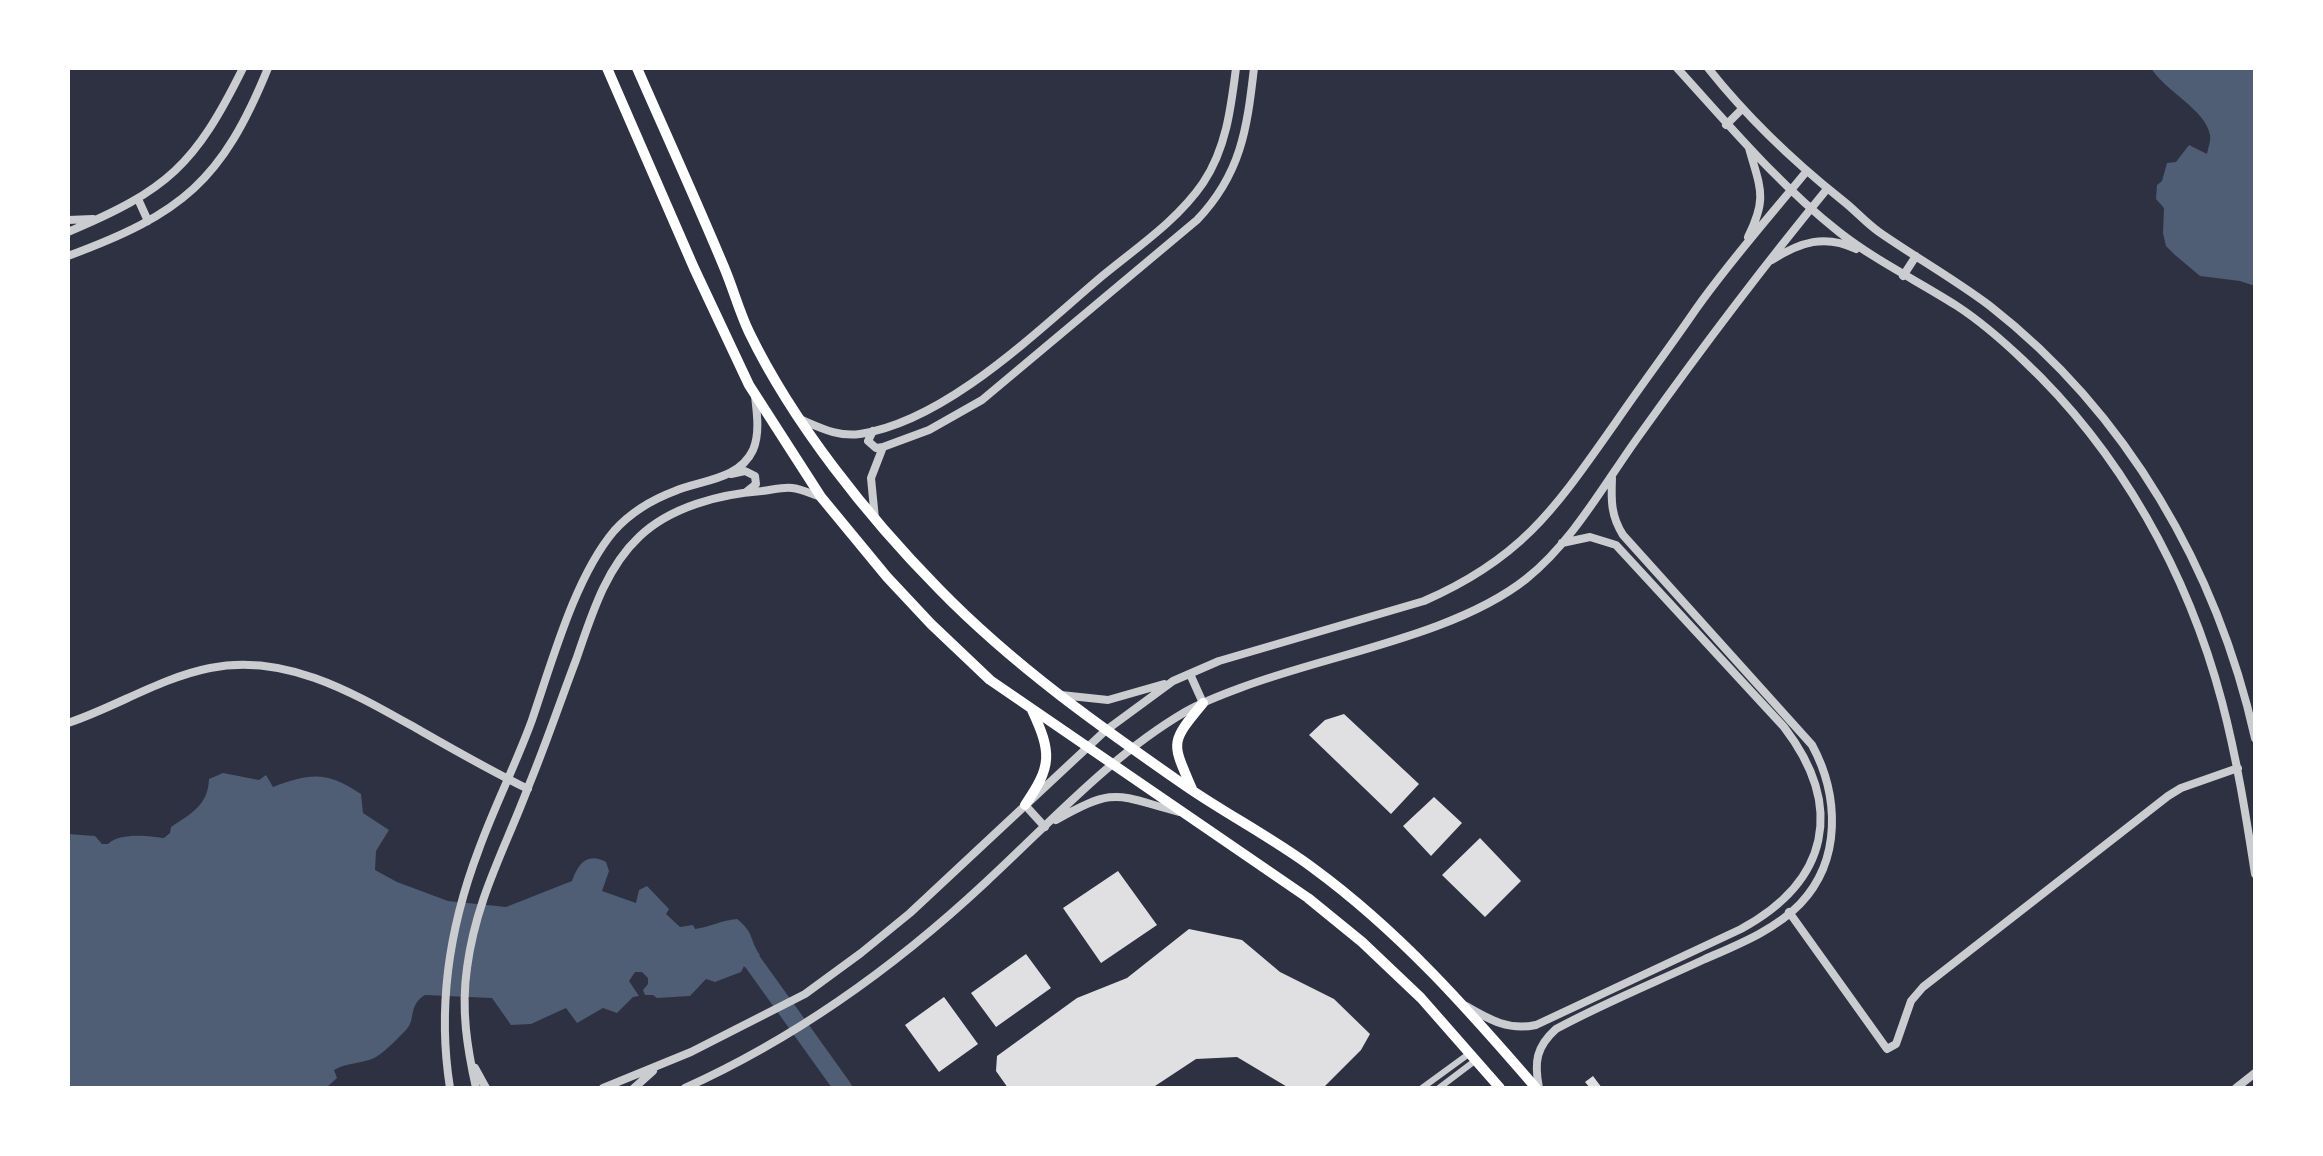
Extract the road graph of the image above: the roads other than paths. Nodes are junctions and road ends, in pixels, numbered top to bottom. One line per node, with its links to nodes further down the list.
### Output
1 (243, 68): 15 (street)
2 (268, 68): 19 (street)
3 (607, 68): 27 (main road)
4 (637, 68): 28 (main road)
5 (1236, 68): 29 (street)
6 (1254, 68): 30 (street)
7 (1677, 68): 10 (street)
8 (1708, 68): 9 (street)
9 (1742, 109): 10 (street); 12 (street)
10 (1726, 125): 11 (street)
11 (1748, 147): 14 (street); 21 (street)
12 (1806, 172): 13 (street); 14 (street)
13 (1827, 189): 16 (street); 23 (street)
14 (1791, 191): 16 (street); 21 (street)
15 (138, 199): 17 (street); 19 (street)
16 (1812, 208): 24 (street); 25 (street)
17 (102, 218): 18 (street); 20 (street)
18 (68, 220)
19 (148, 221): 22 (street)
20 (68, 232)
21 (1742, 247): 37 (street)
22 (68, 256)
23 (1916, 256): 26 (street); 44 (street)
24 (1876, 258): 25 (street); 26 (street)
25 (1765, 265): 32 (street)
26 (1903, 276): 48 (street)
27 (755, 396): 31 (street); 34 (main road)
28 (802, 420): 29 (street); 35 (main road)
29 (874, 431): 30 (street)
30 (883, 447): 35 (street)
31 (731, 474): 33 (street); 49 (street)
32 (1612, 478): 36 (street); 56 (street)
33 (746, 492): 34 (street); 50 (street)
34 (821, 497): 41 (main road)
35 (876, 520): 39 (main road)
36 (1561, 543): 40 (street); 57 (street)
37 (1190, 674): 38 (street); 40 (street)
38 (1173, 681): 39 (street); 43 (street)
39 (1058, 694): 43 (main road)
40 (1203, 703): 46 (street); 51 (main road)
41 (1031, 708): 45 (main road); 52 (main road)
42 (68, 723): 49 (street)
43 (1105, 731): 45 (street); 46 (main road)
44 (2255, 738)
45 (1088, 746): 47 (main road); 52 (street)
46 (1132, 748): 47 (street); 51 (main road)
47 (1111, 764): 53 (main road); 54 (street)
48 (2238, 768): 55 (street); 56 (street)
49 (510, 780): 50 (street); 62 (street)
50 (528, 789): 59 (street)
51 (1193, 791): 57 (main road)
52 (1025, 805): 54 (street); 60 (street)
53 (1187, 815): 54 (street); 58 (main road)
54 (1045, 827): 67 (street)
55 (2255, 874)
56 (1789, 912): 71 (street)
57 (1466, 1006): 71 (main road)
58 (1473, 1056): 68 (street); 69 (street); 70 (main road)
59 (469, 1057): 63 (street); 64 (street)
60 (660, 1065): 65 (street); 66 (street)
61 (2255, 1073): 72 (street)
62 (450, 1088)
63 (476, 1088)
64 (486, 1088)
65 (603, 1088)
66 (634, 1088)
67 (685, 1088)
68 (1422, 1088)
69 (1439, 1088)
70 (1500, 1088)
71 (1538, 1088)
72 (2236, 1088)

